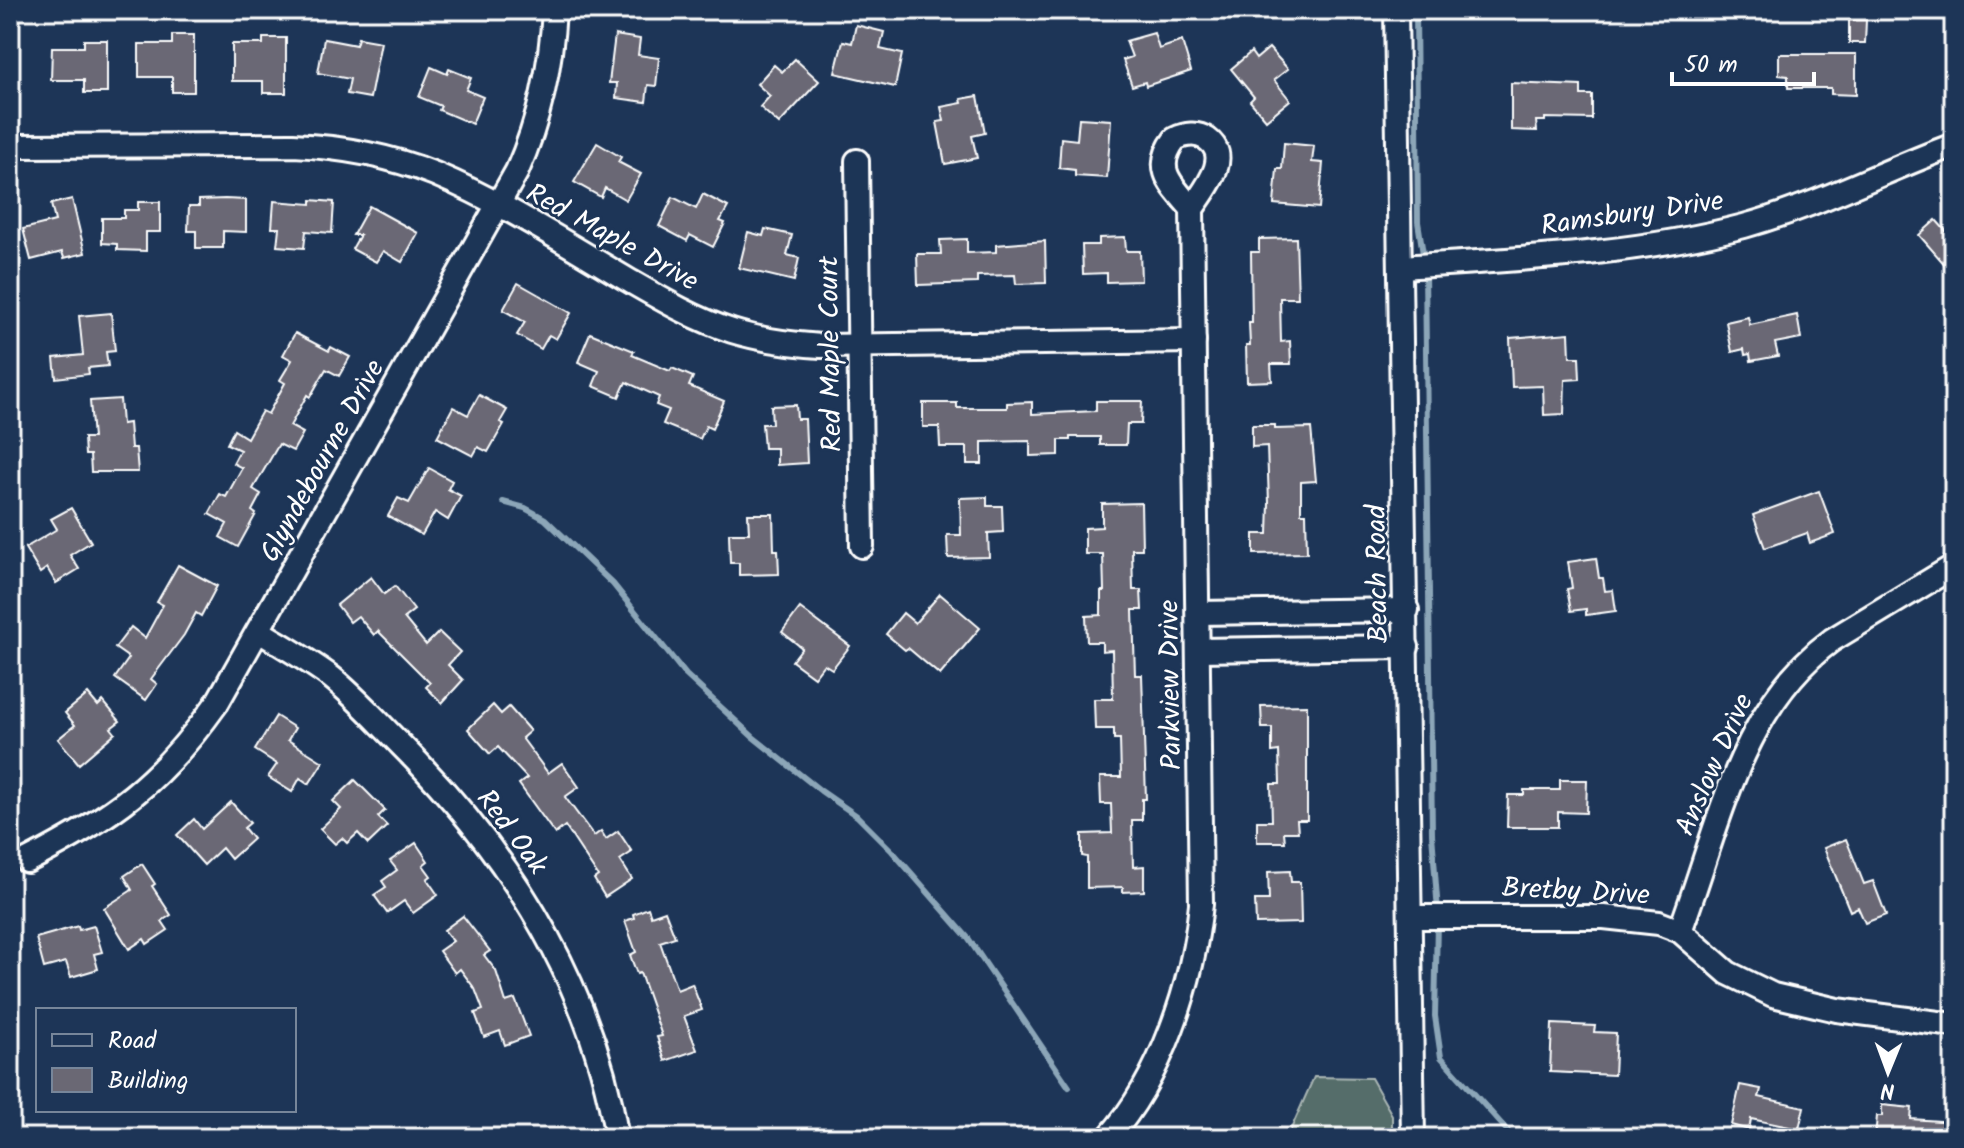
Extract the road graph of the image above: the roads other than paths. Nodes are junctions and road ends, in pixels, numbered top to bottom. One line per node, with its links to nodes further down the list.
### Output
1 (554, 10): 6 (street, Glyndebourne Drive)
2 (1396, 10): 8 (street, Beach Road)
3 (1954, 145): 8 (street, Ramsbury Drive)
4 (10, 146): 6 (street, Red Maple Drive)
5 (857, 161): 10 (street, Red Maple Court)
6 (499, 206): 10 (street, Red Maple Drive); 15 (street, Glyndebourne Drive)
7 (1192, 209): 9 (street, Parkview Drive)
8 (1401, 267): 13 (street, Beach Road)
9 (1194, 341): 10 (street, Red Maple Drive); 14 (street, Parkview Drive)
10 (859, 345): 11 (street, Red Maple Court)
11 (862, 546)
12 (1954, 566): 20 (street, Anslow Drive)
13 (1407, 610): 14 (street); 16 (street, Beach Road)
14 (1198, 613): 17 (street, Parkview Drive)
15 (259, 631): 18 (street, Glyndebourne Drive); 22 (street, Red Oak)
16 (1407, 647): 17 (street); 19 (street, Beach Road)
17 (1199, 650): 23 (street, Parkview Drive)
18 (27, 861)
19 (1411, 917): 20 (street, Bretby Drive); 24 (street, Beach Road)
20 (1680, 931): 21 (street, Bretby Drive)
21 (1954, 1025)
22 (617, 1138)
23 (1108, 1138)
24 (1413, 1138)

